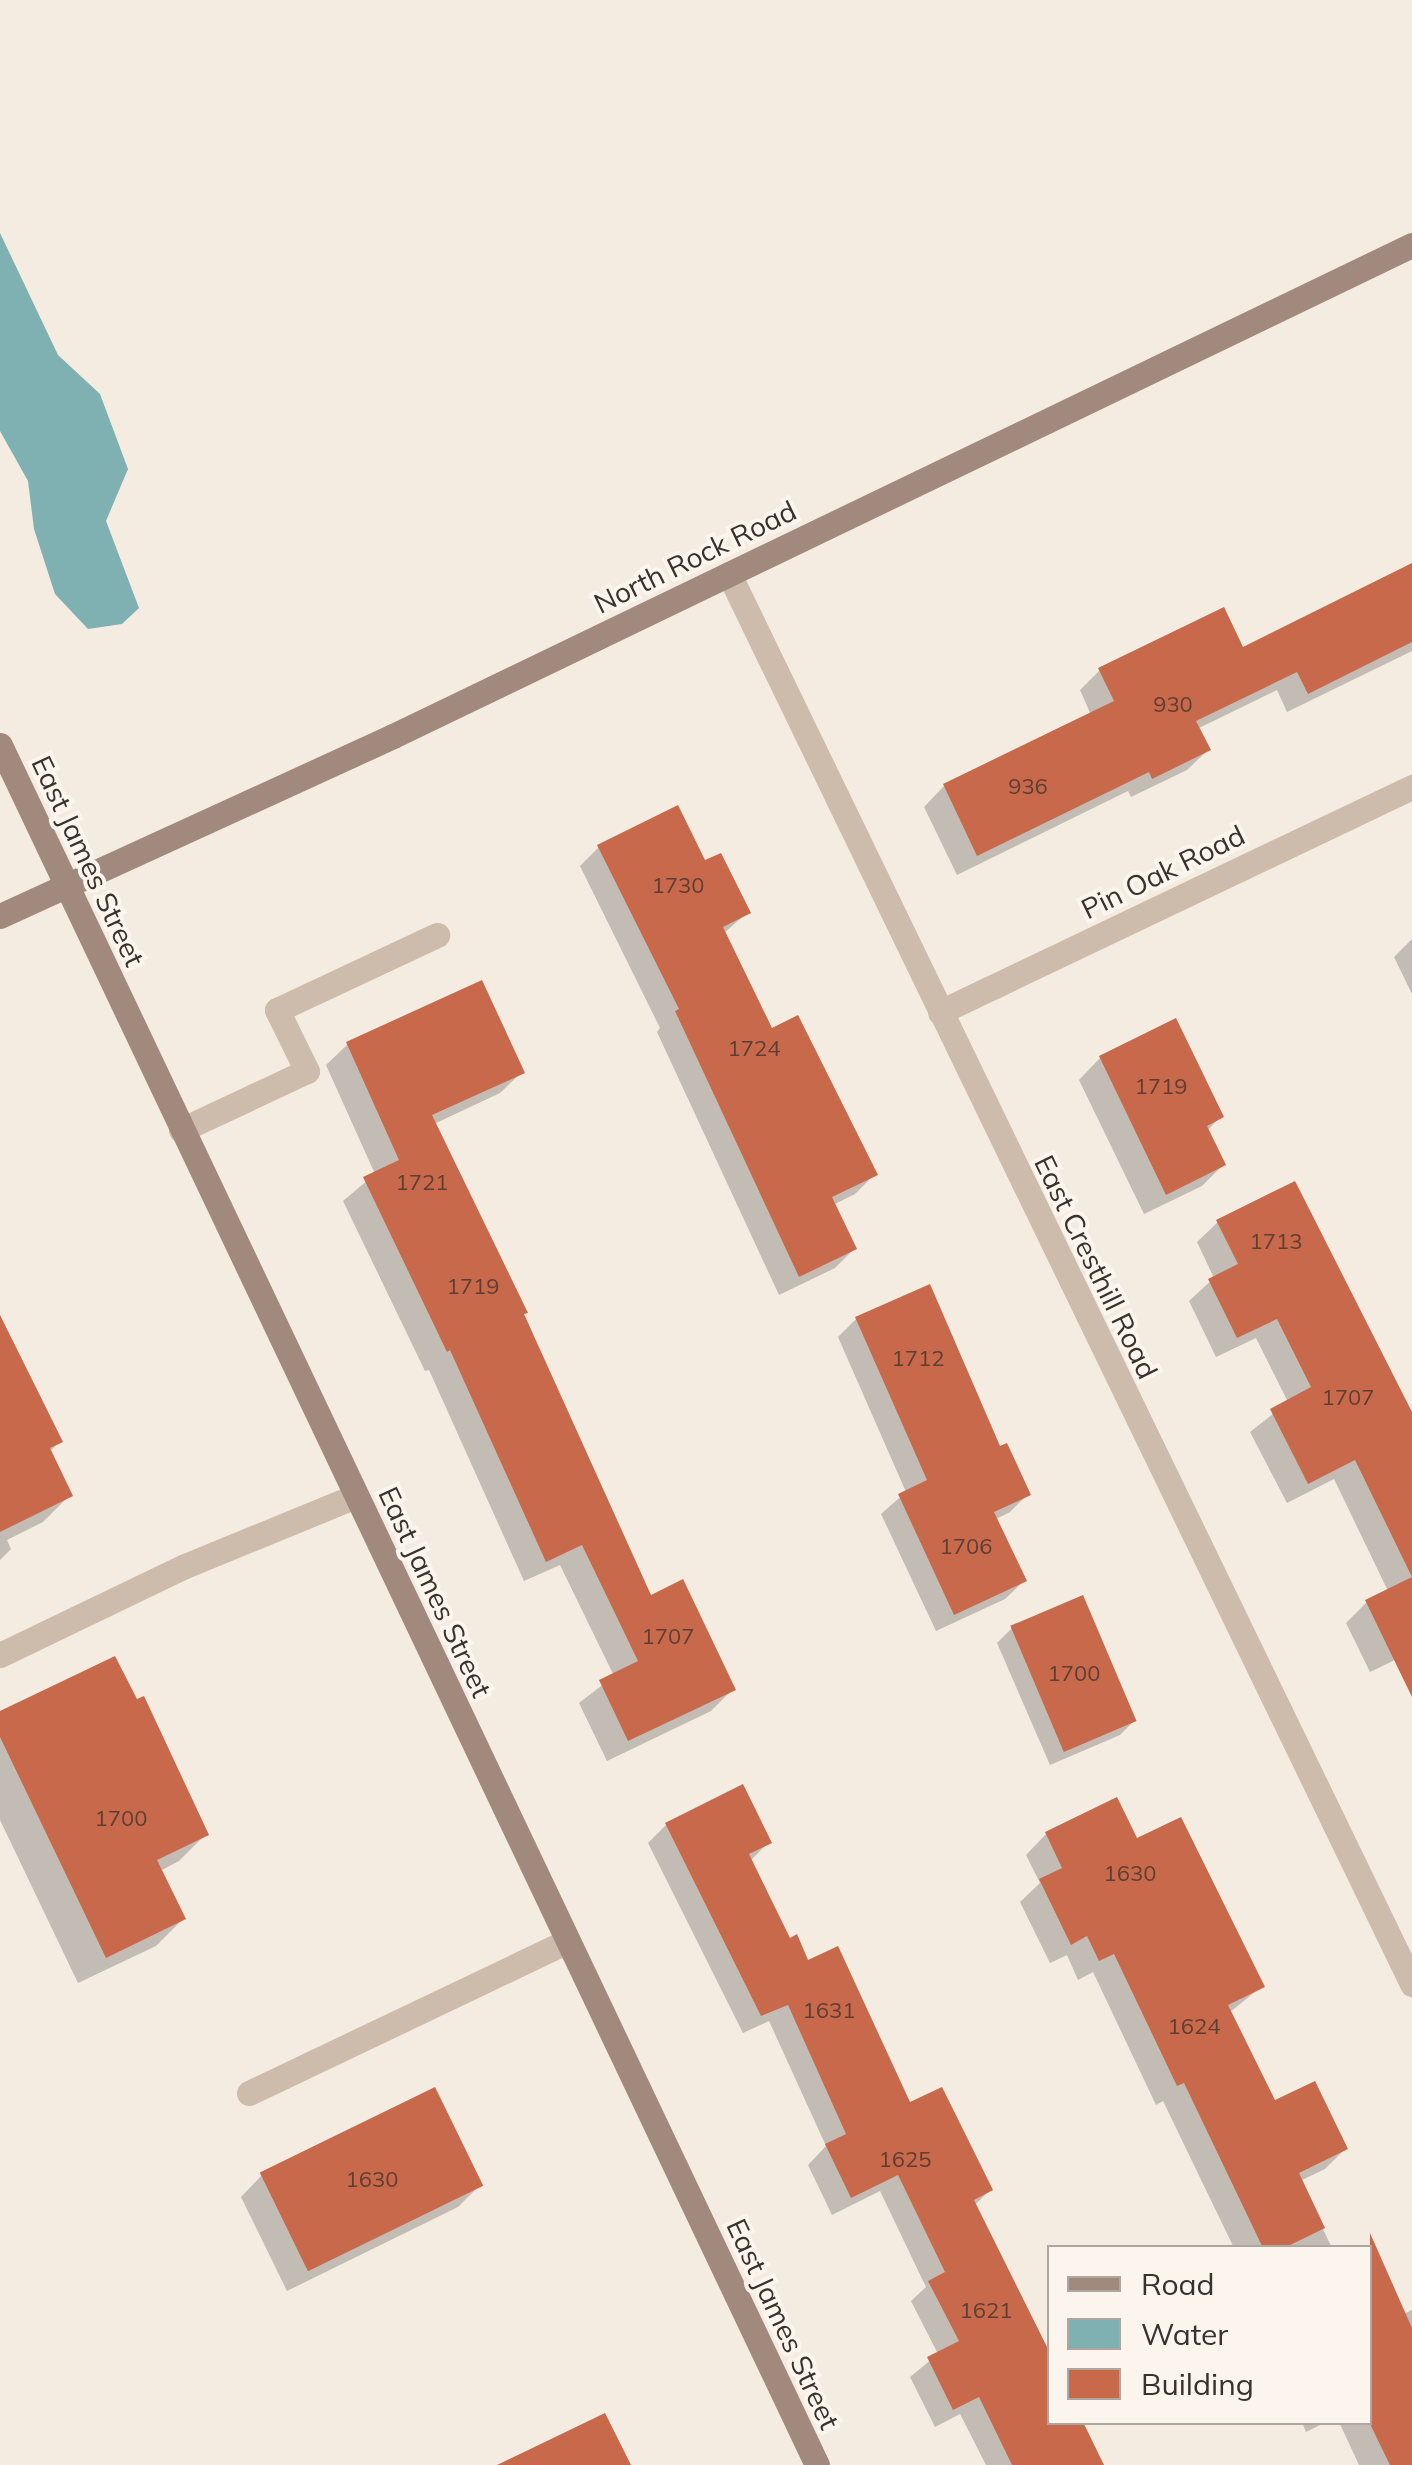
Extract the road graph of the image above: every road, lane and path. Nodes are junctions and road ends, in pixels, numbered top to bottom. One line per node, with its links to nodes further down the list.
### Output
1 (1412, 245): 2 (street, North Rock Road)
2 (728, 574): 5 (street, North Rock Road); 8 (street, East Cresthill Road)
3 (0, 745): 5 (street, East James Street)
4 (1412, 787): 8 (street, Pin Oak Road)
5 (65, 884): 6 (street, North Rock Road); 9 (street, East James Street)
6 (0, 916)
7 (437, 935): 9 (street)
8 (940, 1012): 13 (street, East Cresthill Road)
9 (181, 1130): 10 (street, East James Street)
10 (356, 1496): 11 (street); 12 (street, East James Street)
11 (0, 1654)
12 (568, 1941): 14 (street); 15 (street, East James Street)
13 (1412, 1984)
14 (250, 2094)
15 (817, 2465)

